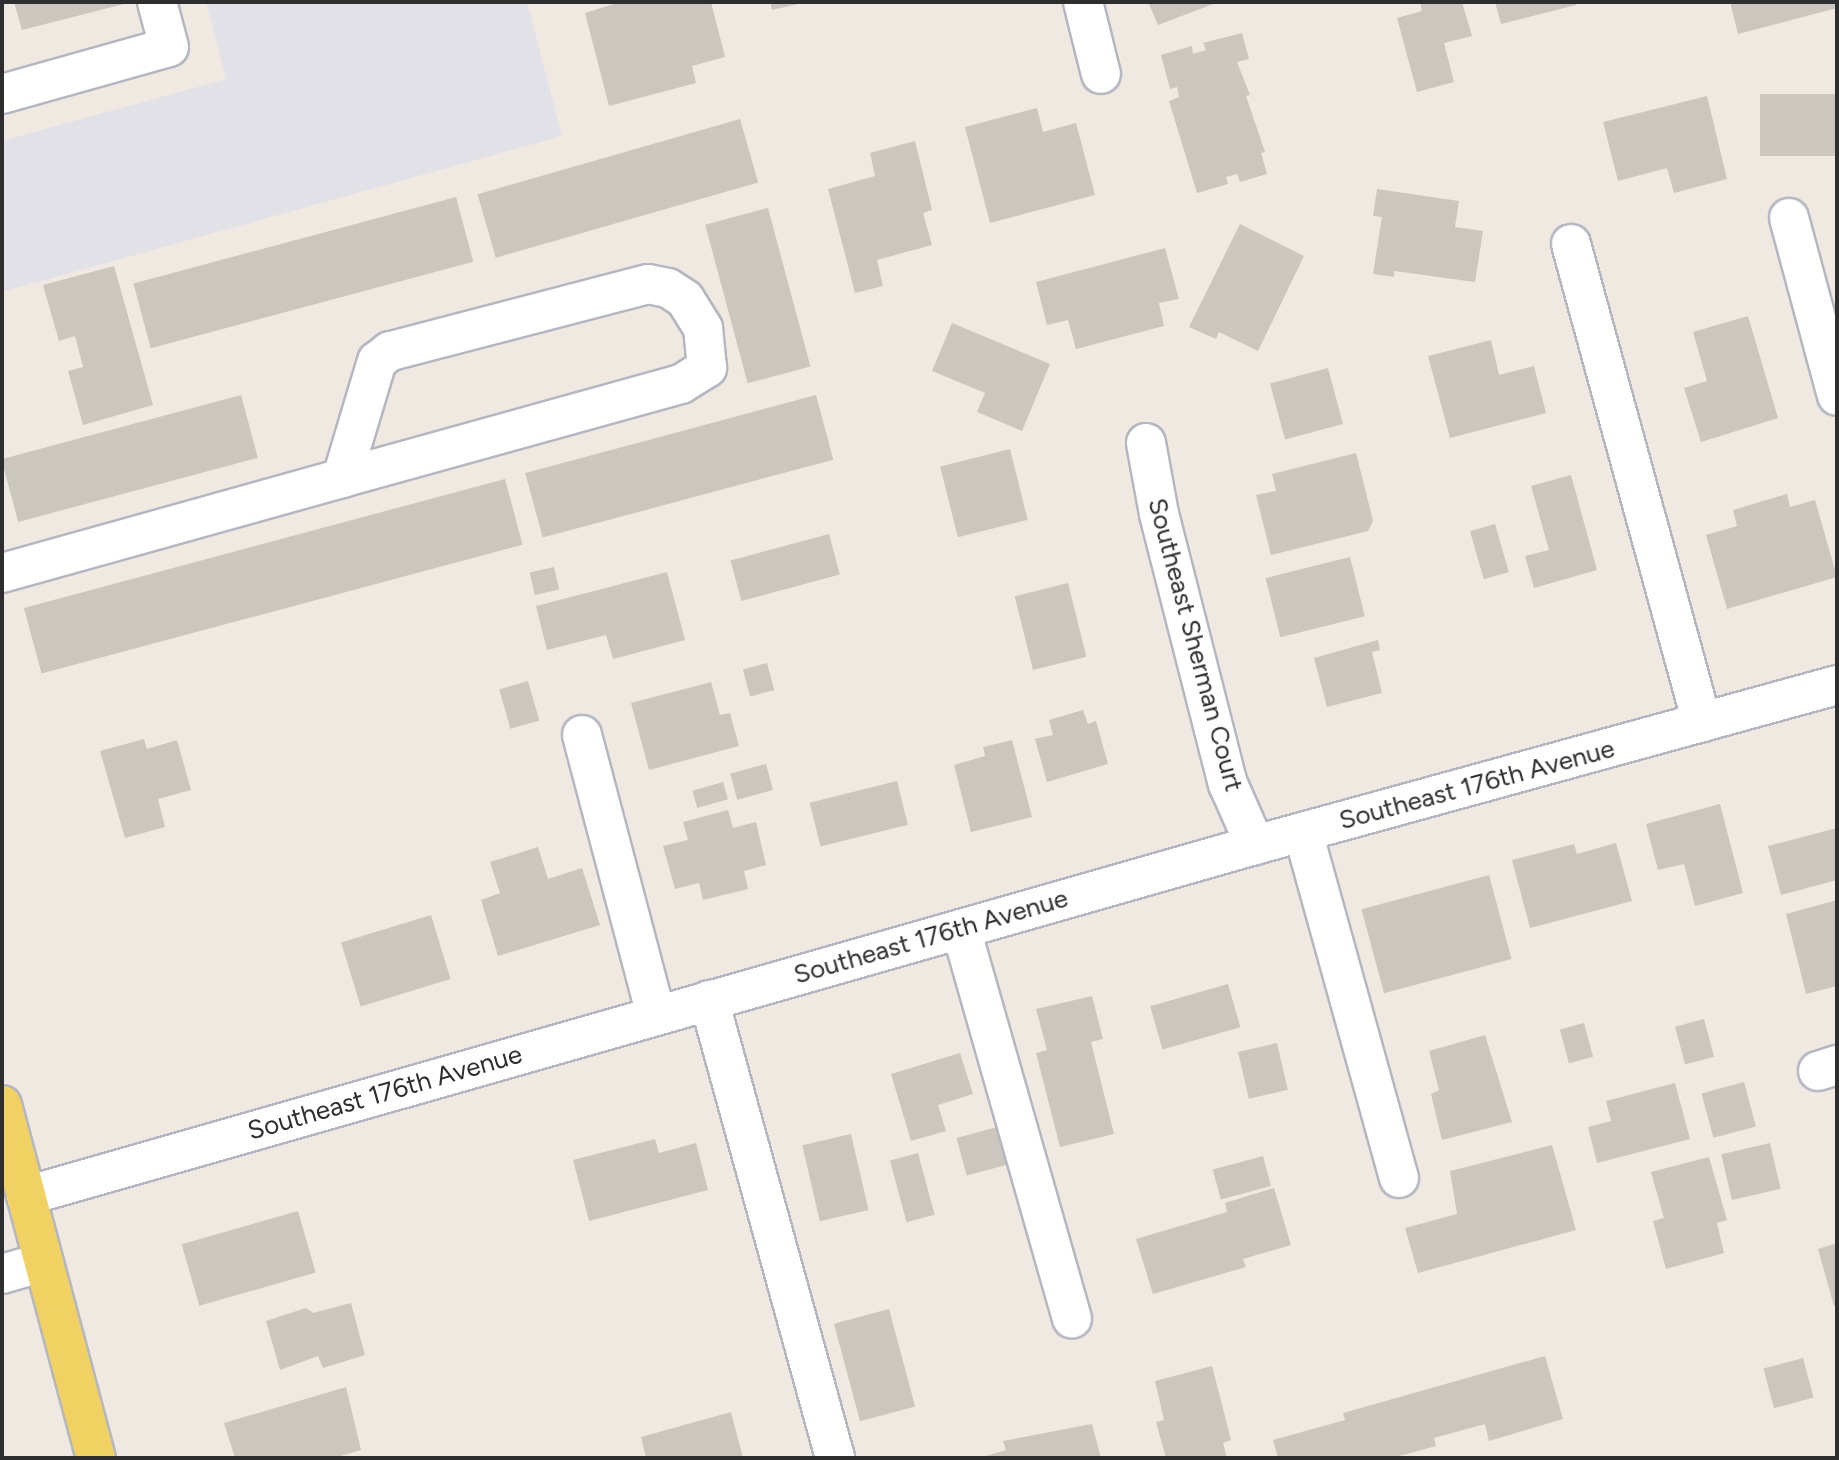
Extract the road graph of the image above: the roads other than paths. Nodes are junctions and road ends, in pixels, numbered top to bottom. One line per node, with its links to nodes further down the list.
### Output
1 (157, 2): 4 (street)
2 (1083, 2): 3 (street)
3 (1101, 74)
4 (2, 94)
5 (1789, 218): 7 (street)
6 (1571, 244): 12 (street)
7 (1837, 396)
8 (1146, 443): 15 (street, Southeast Sherman Court)
9 (342, 478): 9 (street); 10 (street)
10 (2, 573)
11 (1837, 685): 12 (street, Southeast 176th Avenue)
12 (1702, 722): 14 (street, Southeast 176th Avenue)
13 (582, 735): 18 (street)
14 (1303, 832): 15 (street, Southeast 176th Avenue); 20 (street)
15 (1255, 845): 16 (street, Southeast 176th Avenue)
16 (961, 929): 17 (street, Southeast 176th Avenue); 24 (street)
17 (709, 1000): 18 (street, Southeast 176th Avenue); 26 (street)
18 (656, 1015): 21 (street, Southeast 176th Avenue)
19 (2, 1105): 21 (main road)
20 (1399, 1178)
21 (26, 1196): 22 (main road)
22 (43, 1262): 23 (street); 25 (main road)
23 (2, 1274)
24 (1072, 1319)
25 (96, 1458)
26 (835, 1458)

